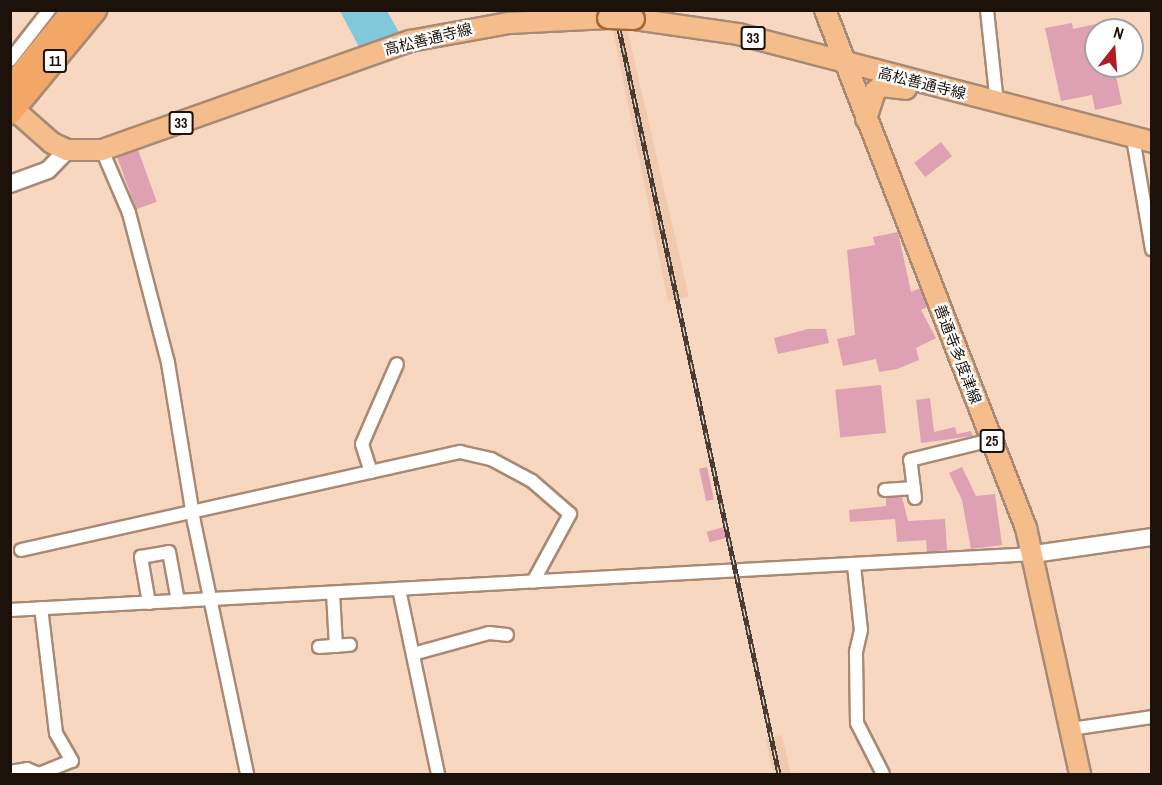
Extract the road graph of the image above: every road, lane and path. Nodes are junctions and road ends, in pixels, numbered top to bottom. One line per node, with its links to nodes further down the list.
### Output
1 (49, 10): 9 (street)
2 (65, 10): 8 (highway)
3 (72, 10): 8 (highway, 11)
4 (97, 10): 16 (highway, 11)
5 (987, 10): 15 (street)
6 (827, 15): 7 (main road); 10 (main road, 善通寺多度津線 / 25)
7 (738, 34): 10 (main road, 高松善通寺線 / 33); 20 (main road, 高松善通寺線 / 33, bridge)
8 (48, 41): 12 (highway, 11)
9 (10, 60)
10 (845, 63): 11 (main road, 高松善通寺線 / 33); 13 (main road, 善通寺多度津線 / 25)
11 (870, 70): 13 (main road); 14 (main road, 高松善通寺線 / 33)
12 (10, 86)
13 (856, 90): 17 (main road, 善通寺多度津線 / 25)
14 (965, 94): 17 (main road); 18 (main road, 高松善通寺線 / 33)
15 (996, 94)
16 (11, 110): 19 (main road)
17 (866, 119): 24 (main road, 善通寺多度津線 / 25)
18 (1142, 140): 22 (street)
19 (67, 150): 20 (main road, 高松善通寺線 / 33); 21 (street)
20 (102, 150): 27 (street)
21 (10, 184)
22 (1152, 249)
23 (397, 363): 25 (street)
24 (991, 440): 26 (street); 30 (main road, 善通寺多度津線 / 25)
25 (371, 472): 27 (street); 32 (street)
26 (885, 490)
27 (194, 514): 29 (street); 35 (street)
28 (1152, 537): 30 (street)
29 (21, 550)
30 (1034, 554): 31 (street); 46 (main road, 善通寺多度津線 / 25)
31 (854, 566): 32 (street); 50 (street)
32 (533, 582): 33 (street)
33 (399, 590): 34 (street); 44 (street)
34 (333, 593): 35 (street); 42 (street)
35 (209, 600): 36 (street); 48 (street)
36 (178, 601): 37 (street); 37 (street)
37 (149, 603): 38 (street)
38 (41, 609): 39 (street); 47 (street)
39 (10, 610)
40 (507, 635): 44 (street)
41 (350, 645): 42 (street)
42 (336, 646): 43 (street)
43 (319, 647)
44 (412, 654): 49 (street)
45 (1152, 717): 46 (street)
46 (1071, 729): 51 (main road, 善通寺多度津線 / 25)
47 (10, 772)
48 (247, 774)
49 (438, 774)
50 (883, 774)
51 (1080, 774)

